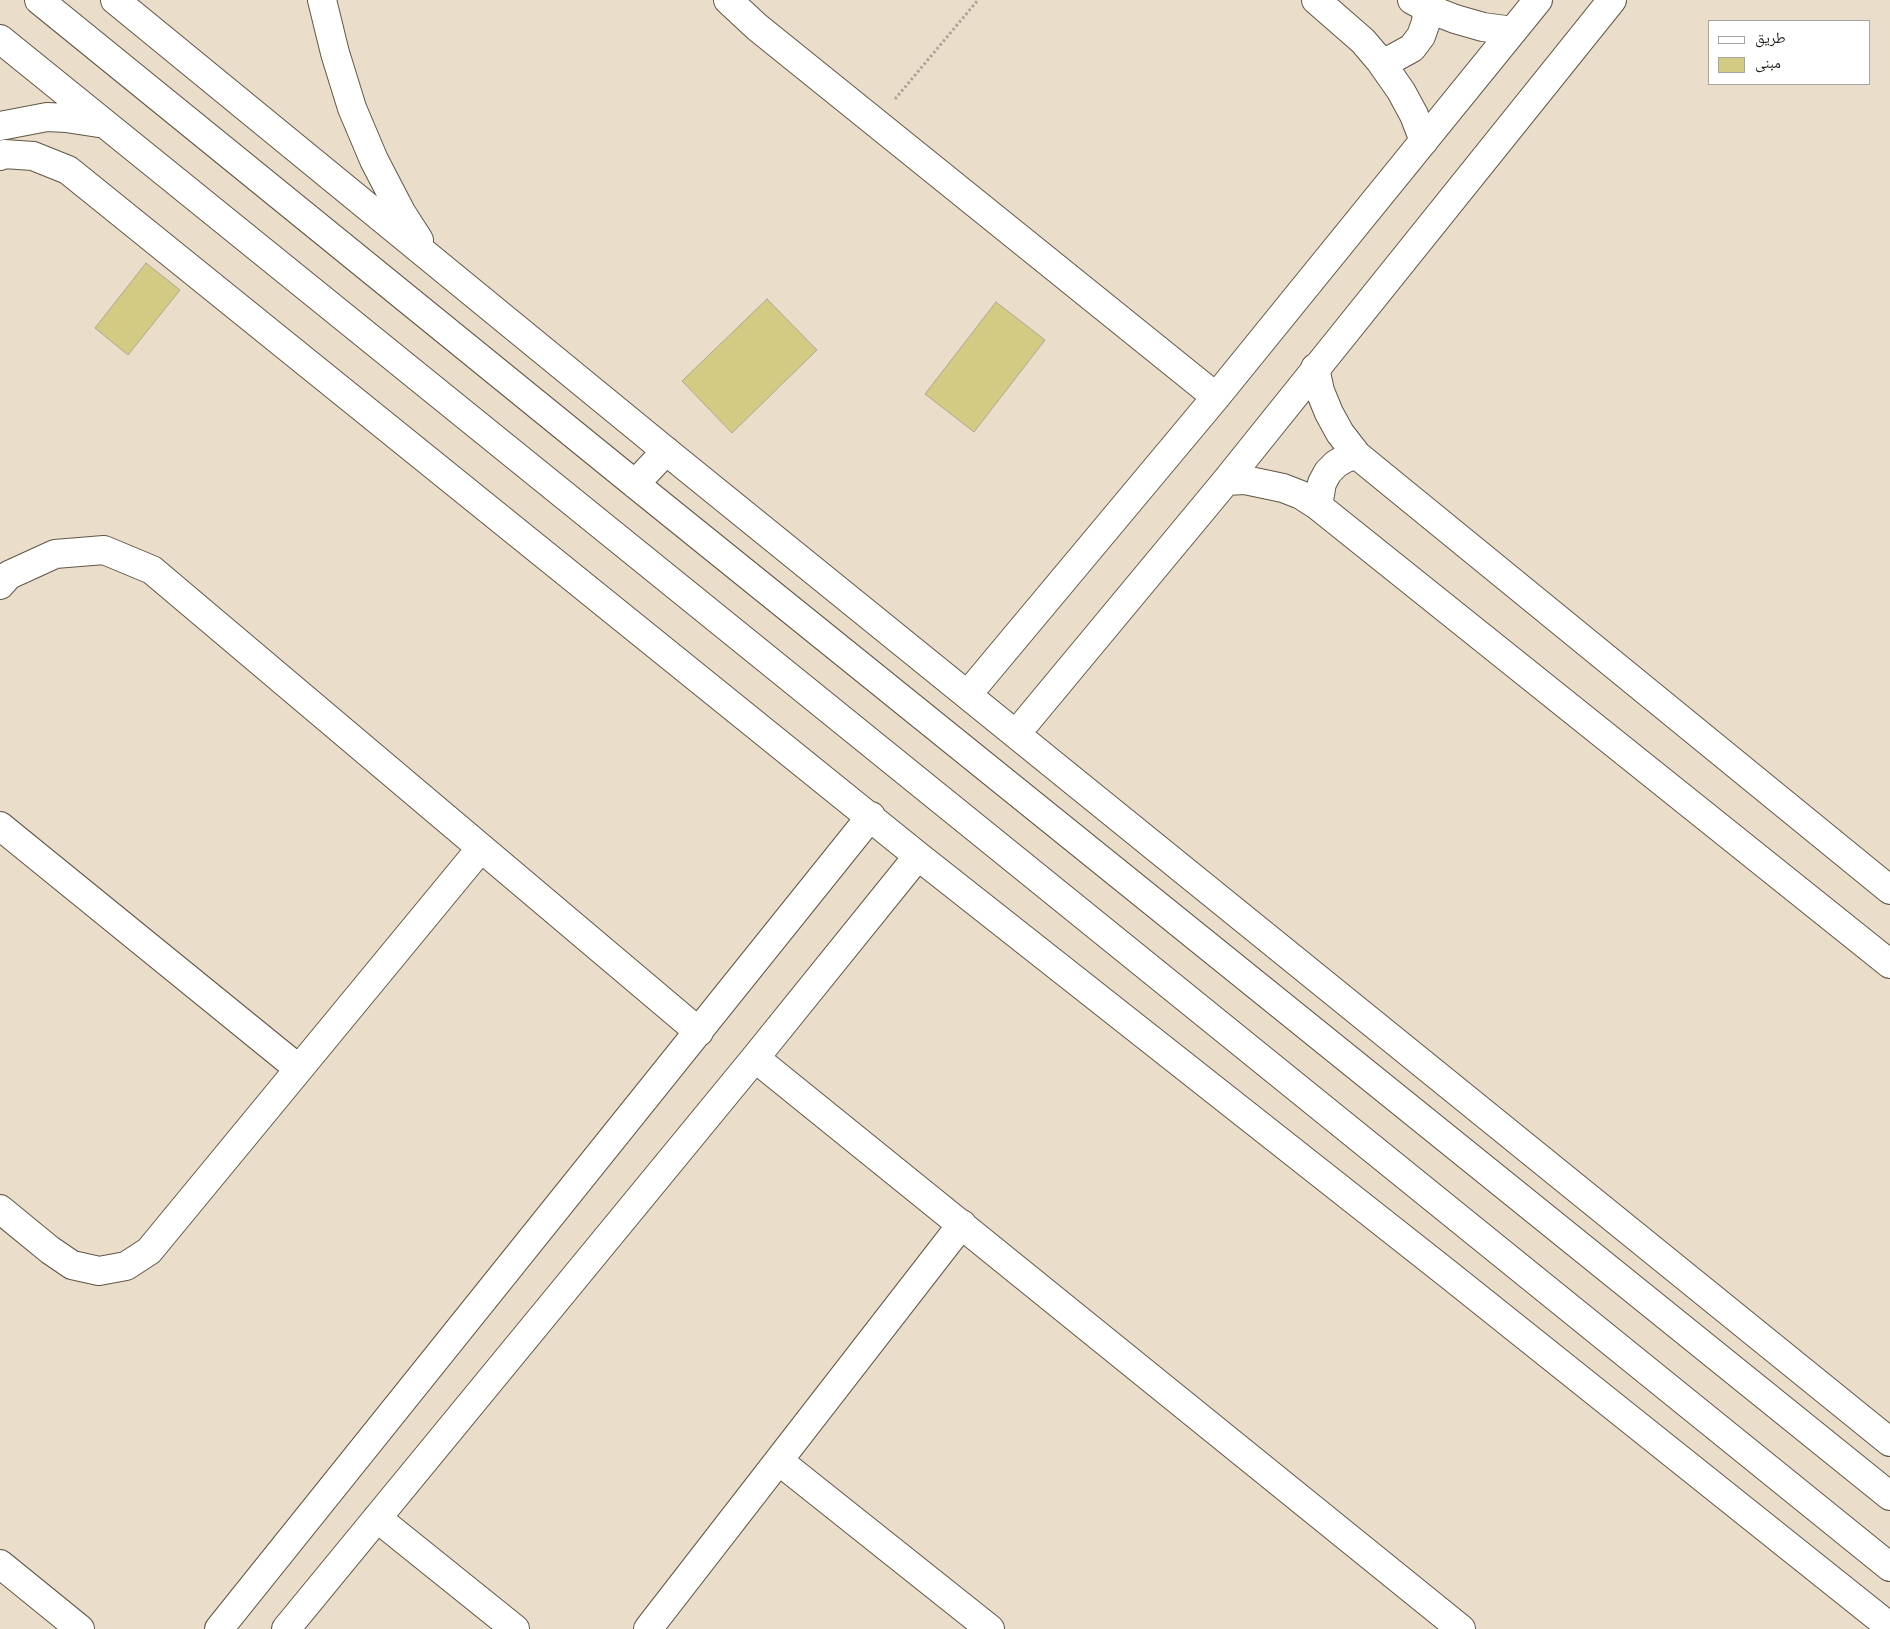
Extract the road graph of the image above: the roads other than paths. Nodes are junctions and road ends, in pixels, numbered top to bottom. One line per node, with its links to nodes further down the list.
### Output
1 (39, 0): 22 (street)
2 (116, 0): 16 (street)
3 (322, 0): 16 (street)
4 (728, 0): 18 (street)
5 (1316, 0): 11 (street)
6 (1538, 0): 9 (street)
7 (1612, 0): 17 (street)
8 (1420, 4): 9 (street); 11 (street)
9 (1513, 31): 14 (street)
10 (0, 39): 12 (street)
11 (1380, 61): 14 (street)
12 (105, 124): 13 (street); 43 (street)
13 (0, 126)
14 (1424, 141): 18 (street)
15 (0, 156): 27 (street)
16 (432, 260): 19 (street)
17 (1315, 368): 20 (street); 21 (street)
18 (1216, 397): 25 (street)
19 (666, 451): 22 (street); 25 (street)
20 (1357, 455): 23 (street); 31 (street)
21 (1226, 481): 23 (street); 26 (street)
22 (635, 484): 40 (street)
23 (1318, 506): 32 (street)
24 (0, 585): 29 (street)
25 (968, 694): 26 (street)
26 (1016, 734): 38 (street)
27 (870, 816): 30 (street); 33 (street)
28 (0, 826): 35 (street)
29 (481, 848): 33 (street); 35 (street)
30 (918, 856): 34 (street); 44 (street)
31 (1890, 890)
32 (1890, 964)
33 (699, 1032): 46 (street)
34 (755, 1058): 37 (street); 41 (street)
35 (299, 1069): 36 (street)
36 (0, 1209)
37 (962, 1224): 39 (street); 51 (street)
38 (1890, 1442)
39 (778, 1461): 49 (street); 50 (street)
40 (1890, 1496)
41 (377, 1518): 47 (street); 48 (street)
42 (0, 1564): 45 (street)
43 (1890, 1567)
44 (1890, 1627)
45 (80, 1629)
46 (219, 1629)
47 (286, 1629)
48 (516, 1629)
49 (648, 1629)
50 (990, 1629)
51 (1461, 1629)

